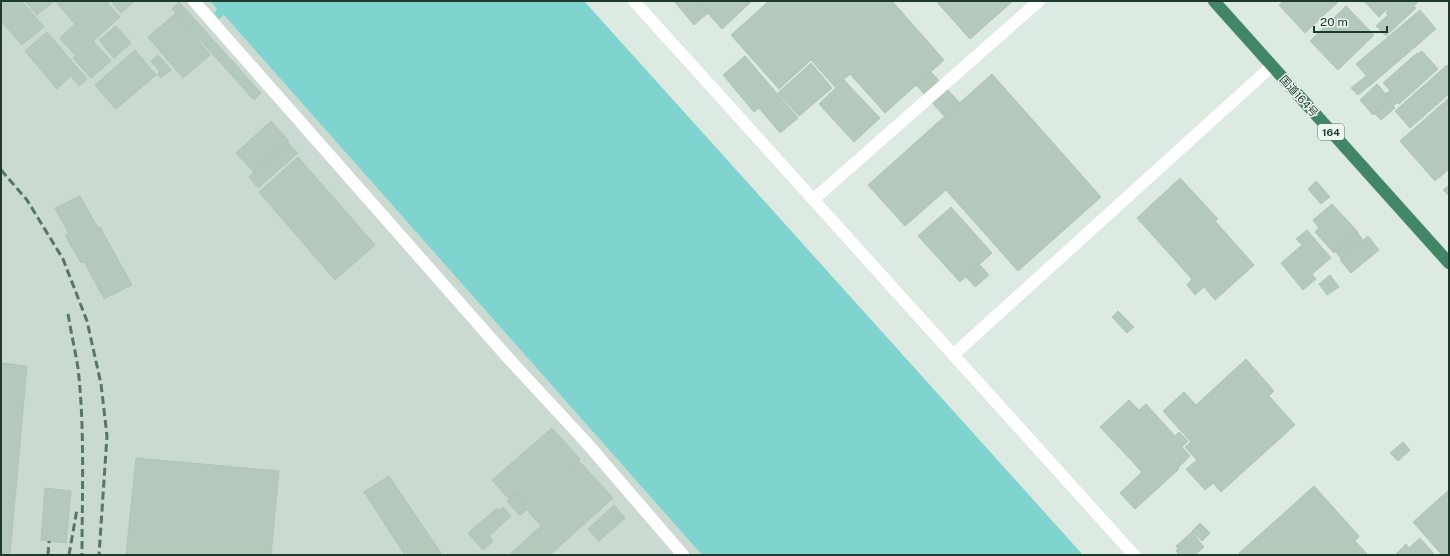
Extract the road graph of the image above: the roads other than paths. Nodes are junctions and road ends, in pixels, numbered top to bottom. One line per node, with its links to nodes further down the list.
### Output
1 (194, 1): 9 (street)
2 (634, 1): 6 (street)
3 (1040, 1): 6 (street)
4 (1214, 1): 5 (highway, 国道164号 / 164)
5 (1272, 66): 7 (highway, 国道164号 / 164); 8 (street)
6 (814, 199): 8 (street)
7 (1449, 263)
8 (953, 355): 10 (street)
9 (683, 555)
10 (1134, 555)

